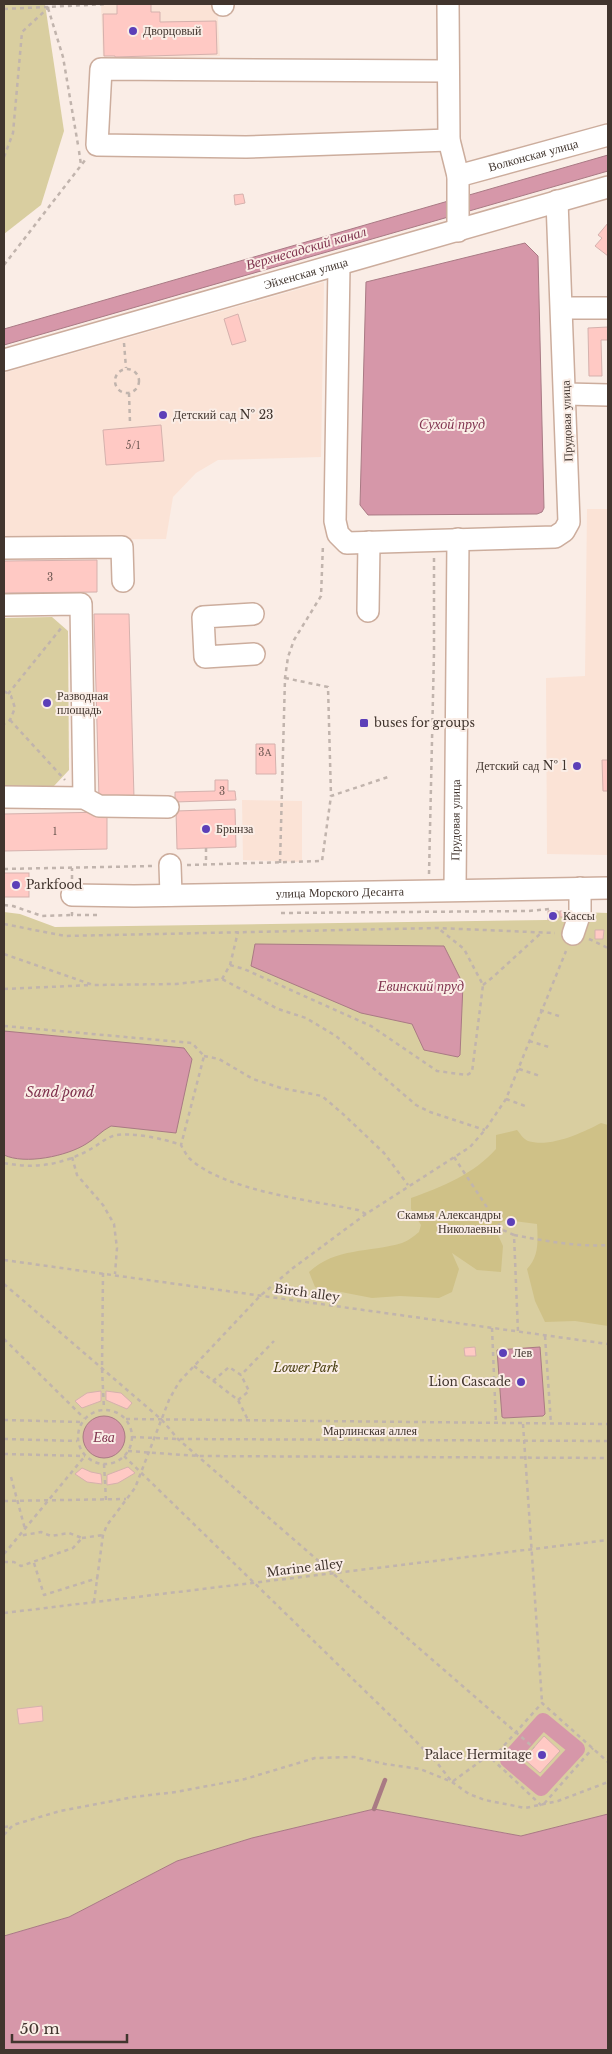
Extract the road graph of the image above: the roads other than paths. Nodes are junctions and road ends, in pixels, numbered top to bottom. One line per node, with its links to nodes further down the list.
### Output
1 (448, 4): 2 (street)
2 (448, 71): 4 (street); 4 (street)
3 (608, 135): 5 (street, Волконская улица)
4 (449, 140): 5 (street)
5 (458, 184): 8 (street)
6 (608, 187): 7 (street, Эйхенская улица)
7 (558, 202): 8 (street, Эйхенская улица); 10 (street, Прудовая улица)
8 (458, 225): 9 (street, Эйхенская улица)
9 (339, 265): 12 (street, Эйхенская улица); 16 (street, Прудовая улица)
10 (563, 308): 11 (street); 13 (street, Прудовая улица)
11 (608, 308)
12 (4, 360)
13 (566, 394): 14 (street); 15 (street, Прудовая улица)
14 (608, 396)
15 (458, 539): 16 (street, Прудовая улица); 28 (street, Прудовая улица)
16 (369, 542): 20 (street)
17 (4, 548): 18 (street)
18 (123, 581)
19 (4, 605): 24 (street)
20 (368, 611)
21 (253, 614): 22 (street)
22 (254, 654)
23 (4, 797): 24 (street)
24 (84, 798): 25 (street)
25 (168, 807)
26 (170, 865): 29 (street)
27 (608, 888): 30 (street, улица Морского Десанта)
28 (456, 890): 29 (street, улица Морского Десанта); 30 (street, улица Морского Десанта)
29 (171, 895): 31 (street, улица Морского Десанта)
30 (580, 897): 32 (street)
31 (72, 905)
32 (573, 934)

